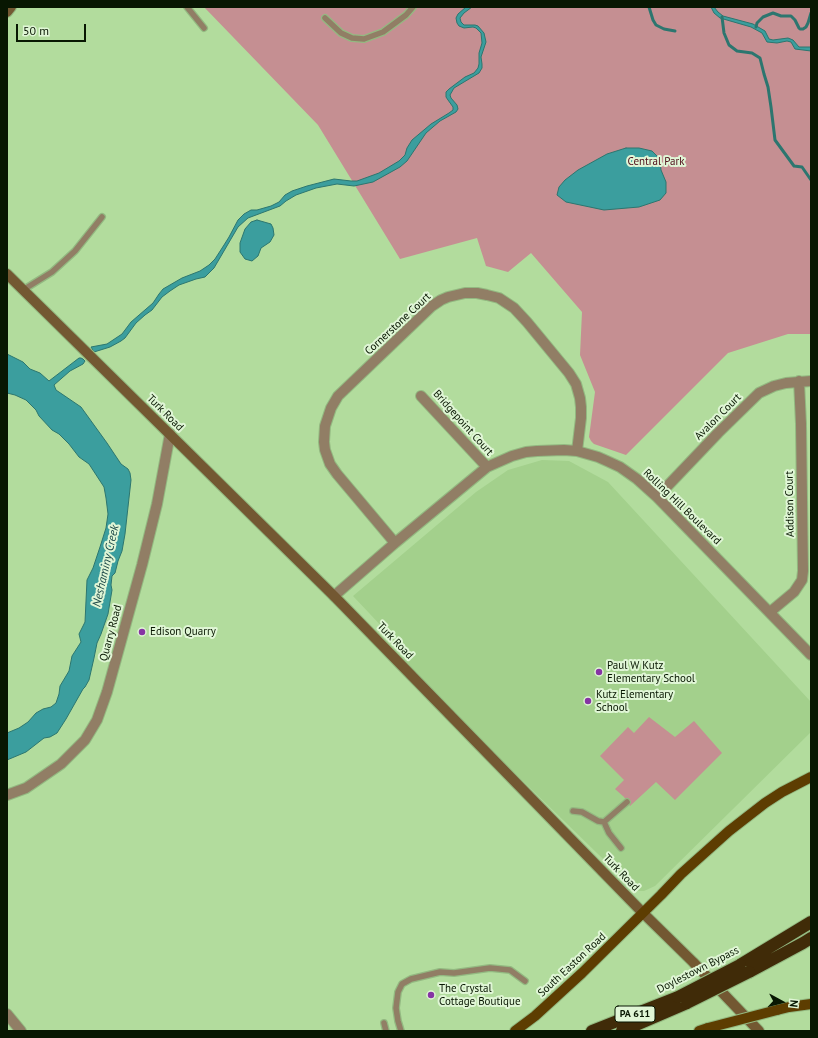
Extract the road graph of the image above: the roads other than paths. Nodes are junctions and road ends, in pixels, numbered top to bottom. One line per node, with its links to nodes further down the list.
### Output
1 (11, 7): 4 (street)
2 (187, 7): 6 (lane)
3 (413, 7): 5 (lane)
4 (7, 12)
5 (325, 18)
6 (204, 28)
7 (102, 217): 9 (lane)
8 (7, 274): 9 (street, Turk Road)
9 (23, 290): 13 (street, Turk Road)
10 (799, 381): 11 (street, Avalon Court); 16 (street, Avalon Court); 19 (street, Addison Court)
11 (811, 381)
12 (421, 396): 15 (street, Bridgepoint Court)
13 (170, 434): 18 (street, Turk Road); 22 (street, Quarry Road)
14 (577, 450): 15 (street, Rolling Hill Boulevard); 16 (street, Rolling Hill Boulevard); 17 (street, Cornerstone Court)
15 (487, 467): 17 (street, Rolling Hill Boulevard)
16 (657, 497): 19 (street, Rolling Hill Boulevard)
17 (395, 543): 18 (street, Rolling Hill Boulevard)
18 (334, 596): 27 (street, Turk Road)
19 (770, 612): 20 (street, Rolling Hill Boulevard)
20 (811, 655)
21 (811, 777): 27 (main road, South Easton Road)
22 (7, 794)
23 (627, 802): 25 (lane)
24 (573, 810): 25 (lane)
25 (604, 822): 26 (lane)
26 (622, 848)
27 (643, 913): 40 (main road, South Easton Road); 43 (street, Turk Road)
28 (811, 922): 30 (highway, Doylestown Bypass / PA 611)
29 (811, 938): 30 (highway, Doylestown Bypass / PA 611)
30 (745, 968): 32 (highway, Doylestown Bypass / PA 611, bridge)
31 (525, 981): 39 (lane)
32 (683, 1000): 41 (highway, Doylestown Bypass / PA 611); 42 (highway, Doylestown Bypass / PA 611)
33 (811, 1004): 36 (main road, bridge)
34 (7, 1014): 37 (street)
35 (384, 1023): 38 (lane)
36 (704, 1030)
37 (21, 1031)
38 (386, 1031)
39 (401, 1031)
40 (515, 1031)
41 (592, 1031)
42 (622, 1031)
43 (759, 1031)

